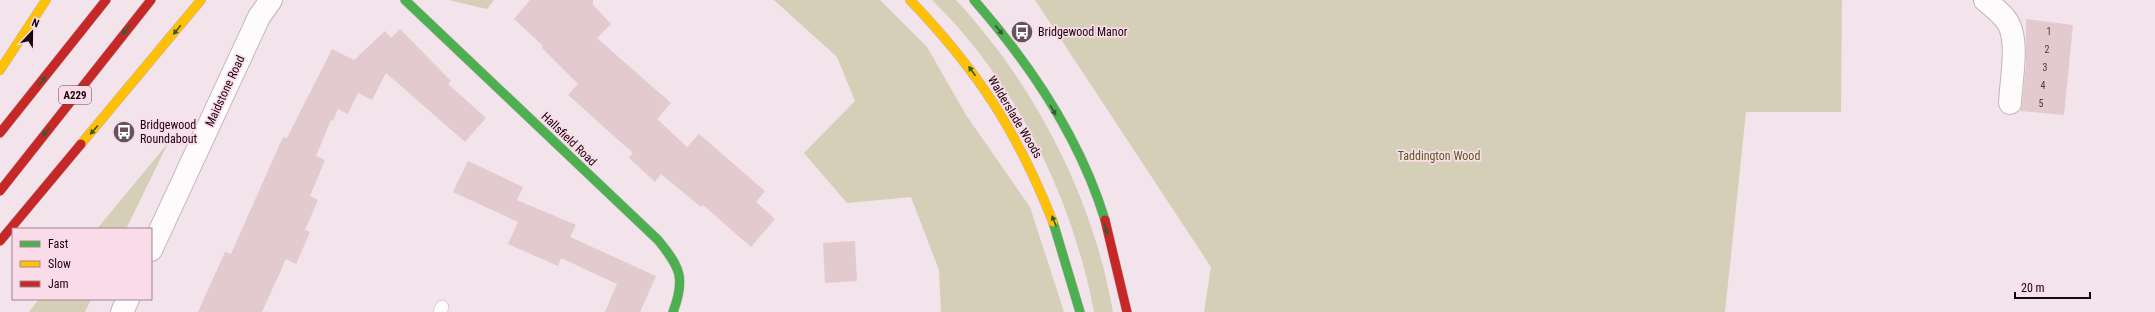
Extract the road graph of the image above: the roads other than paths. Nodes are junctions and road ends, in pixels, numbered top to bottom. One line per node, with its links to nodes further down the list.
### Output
1 (46, 0): 10 (street)
2 (106, 0): 12 (street, A229, one-way to 2)
3 (151, 0): 13 (street, A229, one-way to 13)
4 (201, 0): 14 (street, one-way to 14)
5 (271, 0): 15 (street, Maidstone Road)
6 (406, 0): 18 (street, Hallsfield Road)
7 (910, 0): 19 (street, Walderslade Woods, one-way to 7)
8 (974, 0): 20 (street, one-way to 20)
9 (1985, 0): 11 (street)
10 (0, 70)
11 (2010, 103)
12 (0, 133)
13 (0, 191)
14 (0, 241)
15 (152, 248)
16 (128, 300): 17 (street)
17 (122, 312)
18 (674, 312)
19 (1080, 312)
20 (1127, 312)

